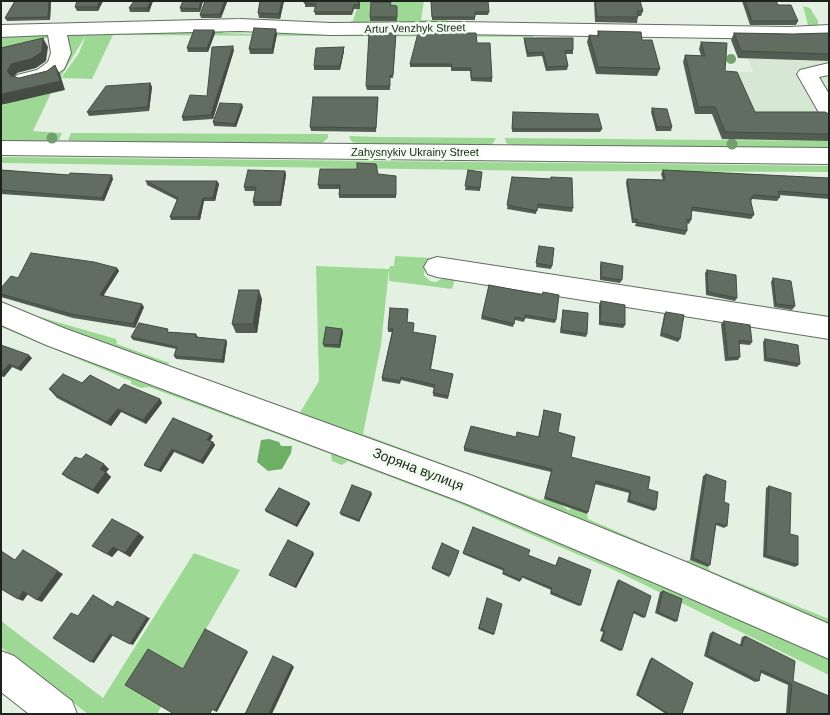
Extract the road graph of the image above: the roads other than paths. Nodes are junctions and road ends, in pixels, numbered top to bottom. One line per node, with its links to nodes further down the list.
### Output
1 (56, 29): 2 (street, Artur Venzhyk Street); 3 (street, Artur Venzhyk Street); 6 (street)
2 (1, 30)
3 (826, 31): 4 (street)
4 (829, 60)
5 (829, 69): 7 (street)
6 (24, 79)
7 (829, 113)
8 (1, 148): 9 (street, Zahysnykiv Ukrainy Street)
9 (829, 156)
10 (437, 267): 12 (street)
11 (1, 313): 13 (street, Зоряна вулиця)
12 (829, 328)
13 (829, 642)
14 (1, 669): 15 (street)
15 (59, 714)

